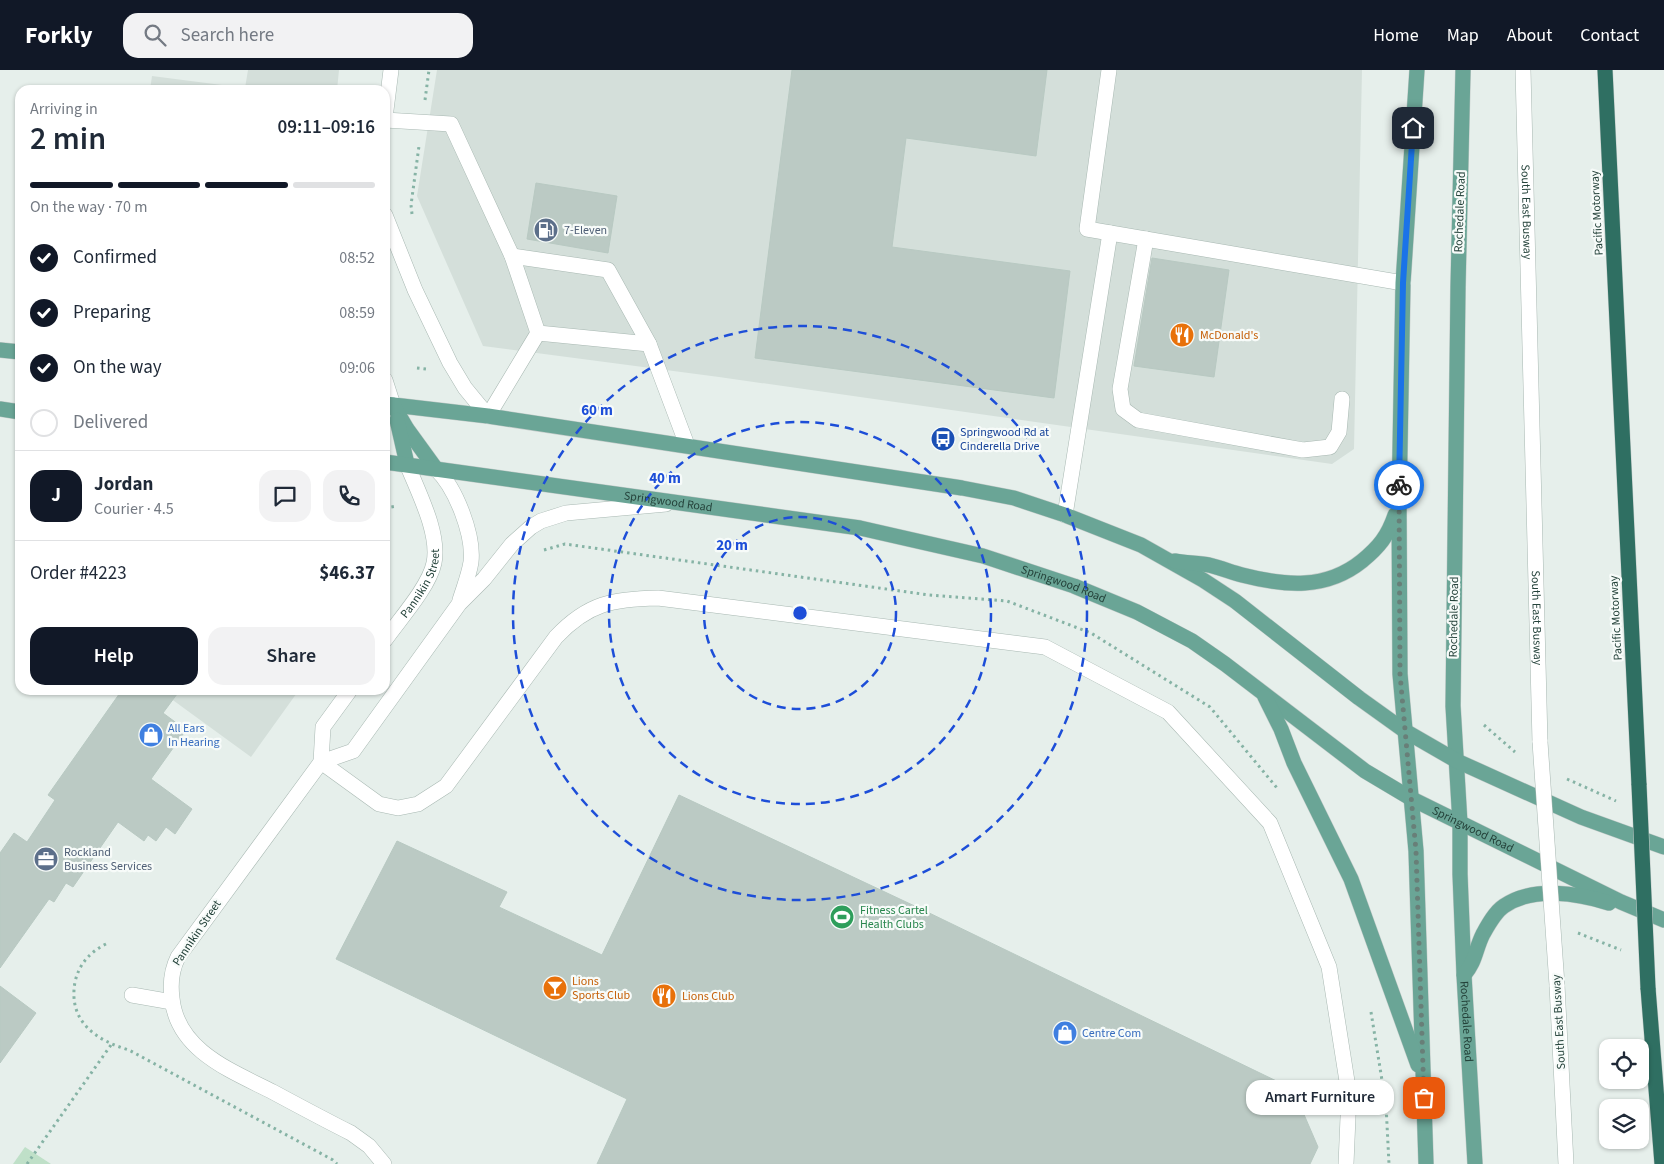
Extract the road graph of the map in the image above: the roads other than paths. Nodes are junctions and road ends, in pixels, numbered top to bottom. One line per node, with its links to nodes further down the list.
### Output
1 (391, 70): 7 (street)
2 (1109, 70): 10 (street)
3 (1417, 70): 13 (main road)
4 (1463, 70): 38 (main road, Rochedale Road)
5 (1522, 70): 52 (street, South East Busway, bridge)
6 (1605, 70): 53 (highway, Pacific Motorway, bridge)
7 (389, 85)
8 (390, 120): 12 (street)
9 (390, 228): 24 (street)
10 (1110, 233): 11 (street); 31 (street)
11 (1146, 239): 13 (street); 18 (street)
12 (512, 256): 14 (street); 15 (street)
13 (1403, 283): 30 (main road)
14 (538, 333): 15 (street); 24 (street)
15 (649, 344): 25 (street)
16 (0, 350): 17 (main road)
17 (15, 352)
18 (1342, 399)
19 (390, 404): 24 (main road)
20 (390, 405): 28 (main road)
21 (390, 407): 27 (main road)
22 (0, 409): 23 (main road)
23 (15, 411)
24 (488, 416): 25 (main road)
25 (687, 445): 31 (main road)
26 (390, 462): 27 (main road, Springwood Road)
27 (407, 464): 28 (main road, Springwood Road); 34 (street, Pannikin Street)
28 (436, 469): 29 (main road, Springwood Road); 33 (street)
29 (676, 503): 33 (street); 35 (main road, Springwood Road)
30 (1399, 504): 32 (main road); 37 (main road)
31 (1065, 515): 32 (main road)
32 (1169, 561): 37 (main road)
33 (458, 604): 39 (street)
34 (390, 633)
35 (1263, 692): 40 (main road, Springwood Road); 47 (main road)
36 (346, 695): 39 (street)
37 (1405, 731): 38 (main road); 40 (main road)
38 (1457, 761): 41 (main road, Rochedale Road); 42 (main road)
39 (321, 762): 46 (street, Pannikin Street); 49 (street)
40 (1412, 799): 41 (main road, Springwood Road); 47 (main road)
41 (1460, 823): 43 (main road, Springwood Road); 44 (main road, Rochedale Road)
42 (1664, 848)
43 (1661, 919): 44 (main road)
44 (1464, 975): 51 (main road, Rochedale Road)
45 (132, 995): 46 (street)
46 (172, 1002): 48 (street, Pannikin Street)
47 (1423, 1081): 50 (main road)
48 (384, 1164)
49 (1346, 1164)
50 (1426, 1164)
51 (1475, 1164)
52 (1566, 1164)
53 (1662, 1164)

